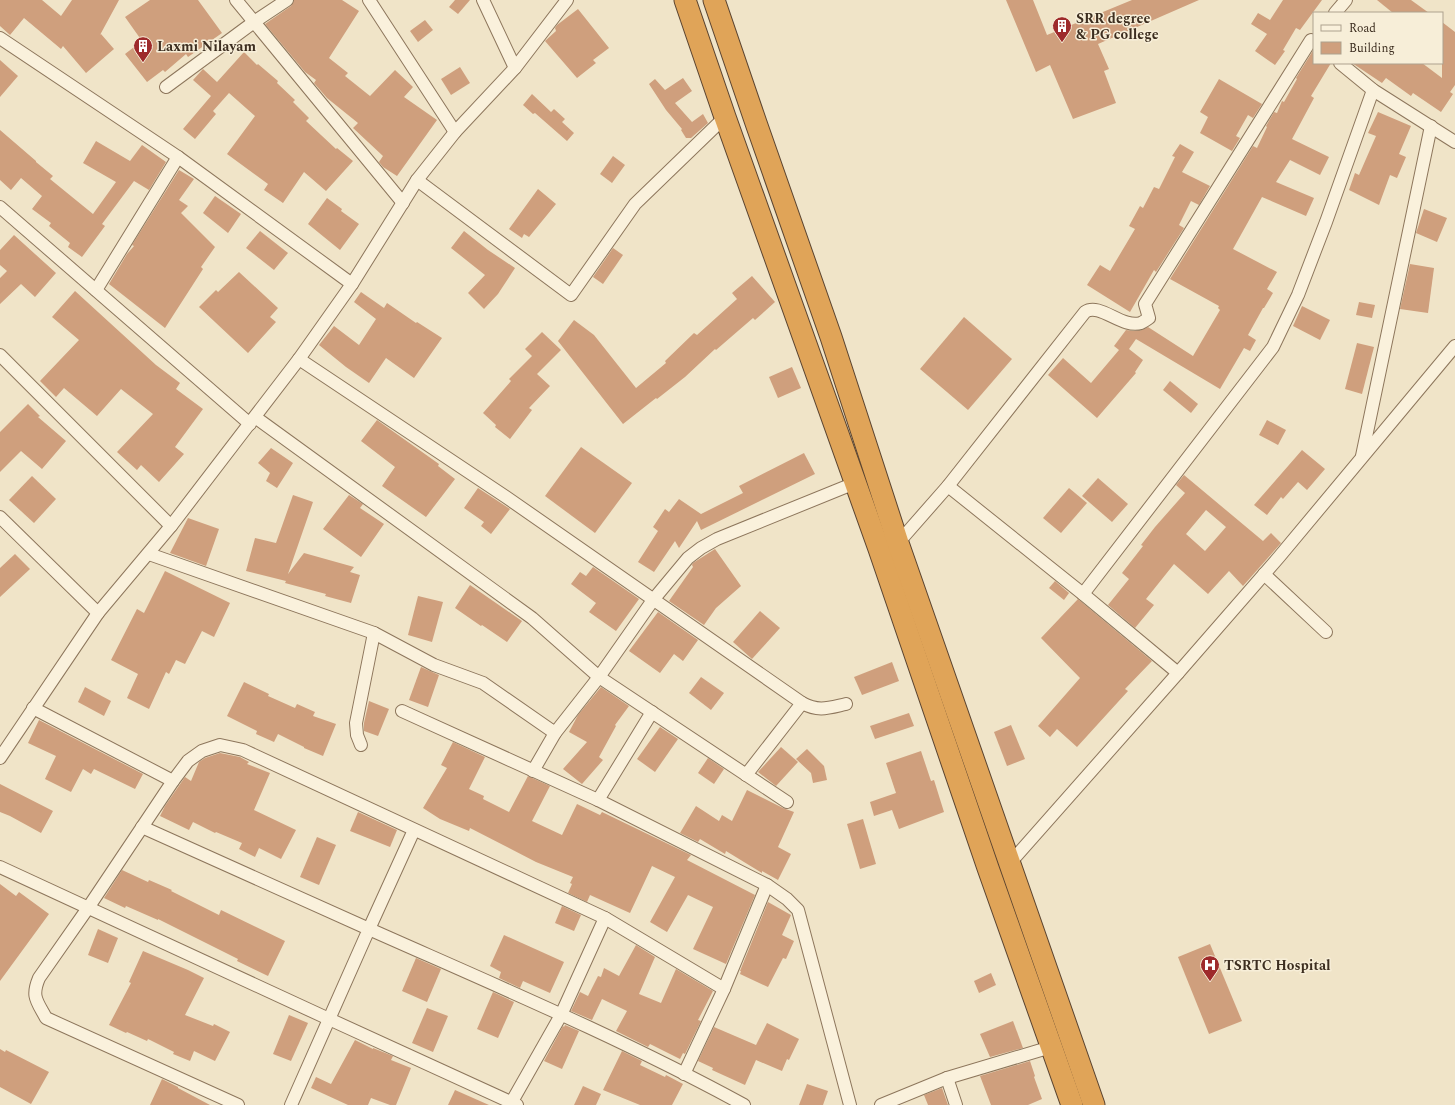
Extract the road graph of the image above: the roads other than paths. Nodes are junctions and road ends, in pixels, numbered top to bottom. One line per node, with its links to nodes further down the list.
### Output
1 (236, 0): 10 (street)
2 (287, 0): 10 (street)
3 (369, 0): 19 (street)
4 (483, 0): 14 (street)
5 (567, 0): 14 (street)
6 (685, 0): 17 (highway)
7 (714, 0): 36 (highway)
8 (1346, 0): 9 (street)
9 (1336, 12)
10 (254, 22): 15 (street); 23 (street)
11 (0, 38): 21 (street)
12 (1313, 39): 33 (street)
13 (1341, 64): 16 (street)
14 (515, 68): 19 (street)
15 (166, 87)
16 (1373, 90): 18 (street); 39 (street)
17 (725, 118): 22 (street); 32 (highway)
18 (1431, 126): 20 (street); 31 (street)
19 (455, 132): 22 (street)
20 (1455, 142)
21 (178, 157): 25 (street); 26 (street)
22 (417, 180): 23 (street)
23 (403, 203): 25 (street)
24 (0, 207): 26 (street)
25 (352, 284): 29 (street)
26 (96, 290): 30 (street)
27 (1455, 346): 31 (street)
28 (0, 355): 35 (street)
29 (299, 359): 30 (street); 40 (street)
30 (252, 421): 35 (street); 45 (street)
31 (1362, 457): 38 (street)
32 (855, 483): 40 (street); 70 (highway)
33 (948, 486): 36 (street); 39 (street)
34 (0, 517): 41 (street)
35 (171, 526): 37 (street)
36 (898, 543): 61 (highway)
37 (149, 554): 41 (street); 43 (street)
38 (1264, 574): 42 (street); 44 (street)
39 (1083, 594): 44 (street)
40 (653, 600): 45 (street); 46 (street)
41 (98, 613): 48 (street)
42 (1326, 632)
43 (374, 633): 51 (street); 52 (street)
44 (1178, 673): 61 (street)
45 (599, 677): 50 (street); 51 (street)
46 (802, 703): 47 (street); 55 (street)
47 (846, 704)
48 (33, 708): 53 (street); 56 (street)
49 (402, 711): 54 (street)
50 (652, 712): 55 (street); 57 (street)
51 (555, 733): 54 (street)
52 (361, 745)
53 (0, 758)
54 (533, 771): 57 (street)
55 (746, 774): 58 (street)
56 (173, 781): 59 (street); 60 (street)
57 (598, 800): 63 (street)
58 (787, 802)
59 (142, 827): 64 (street); 66 (street)
60 (414, 830): 65 (street); 66 (street)
61 (1010, 864): 82 (highway)
62 (0, 867): 64 (street)
63 (767, 886): 67 (street); 78 (street)
64 (88, 908): 69 (street); 75 (street)
65 (605, 918): 67 (street); 68 (street)
66 (369, 929): 68 (street); 69 (street)
67 (724, 989): 71 (street)
68 (561, 1015): 71 (street); 74 (street)
69 (329, 1019): 74 (street); 76 (street)
70 (1051, 1047): 72 (street); 81 (highway)
71 (684, 1074): 77 (street)
72 (947, 1078): 73 (street); 80 (street)
73 (902, 1101): 79 (street)
74 (513, 1104)
75 (238, 1105)
76 (290, 1105)
77 (744, 1105)
78 (850, 1105)
79 (881, 1105)
80 (956, 1105)
81 (1072, 1105)
82 (1094, 1105)

